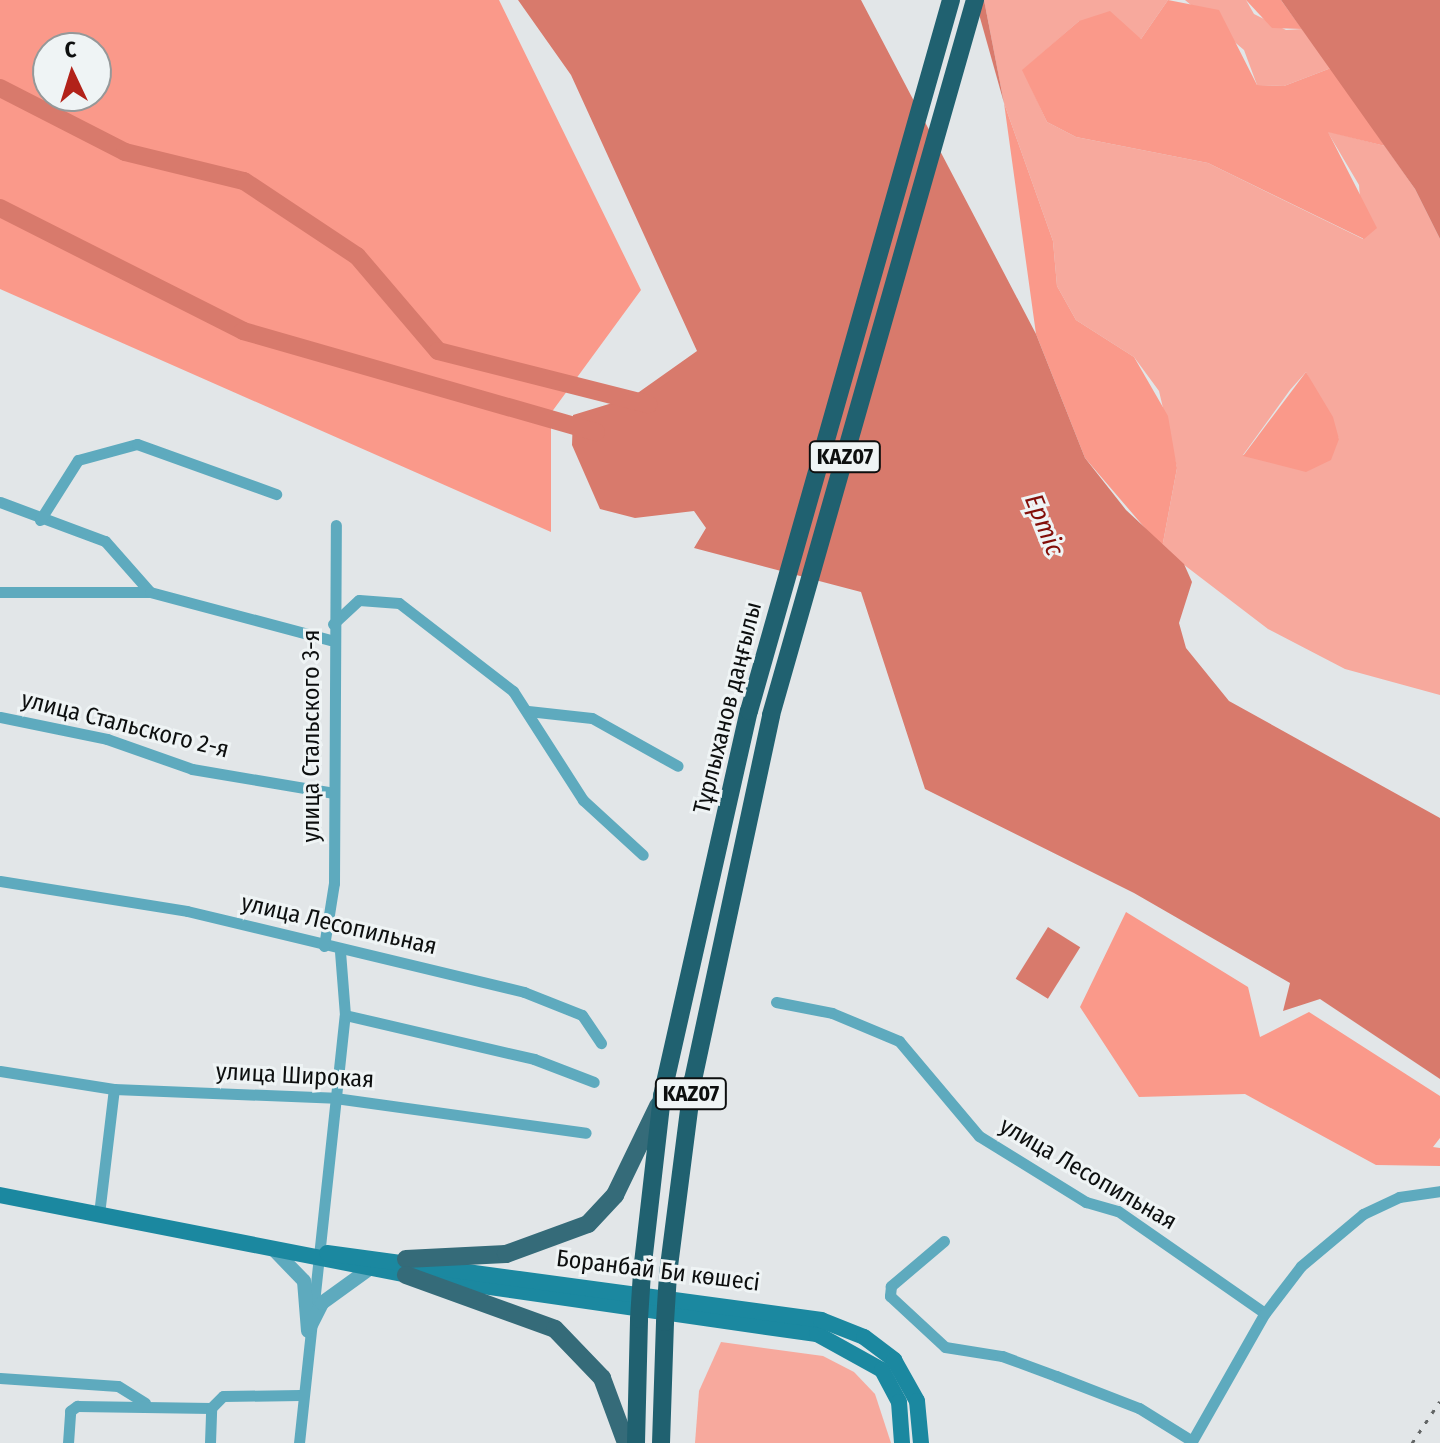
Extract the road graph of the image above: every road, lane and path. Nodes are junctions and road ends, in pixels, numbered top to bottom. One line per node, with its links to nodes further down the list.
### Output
1 (951, 0): 25 (highway, Тұрлыханов даңғылы / KAZ07)
2 (975, 0): 41 (highway, Тұрлыханов даңғылы / KAZ07, bridge)
3 (276, 494): 5 (street)
4 (0, 502): 5 (street)
5 (40, 520): 8 (street)
6 (336, 525): 9 (street, улица Стальского 3-я)
7 (0, 592): 8 (street)
8 (150, 592): 10 (street)
9 (333, 624): 10 (street, улица Стальского 3-я); 11 (street)
10 (331, 640): 14 (street, улица Стальского 3-я)
11 (528, 711): 13 (street); 15 (street)
12 (0, 717): 14 (street, улица Стальского 2-я)
13 (678, 766)
14 (334, 793): 17 (street, улица Стальского 3-я)
15 (643, 855)
16 (0, 881): 17 (street, улица Лесопильная)
17 (324, 946): 18 (street, улица Лесопильная)
18 (340, 952): 20 (street); 21 (street, улица Лесопильная)
19 (776, 1002): 36 (street, улица Лесопильная)
20 (345, 1015): 23 (street); 26 (street)
21 (601, 1043)
22 (0, 1071): 24 (street, улица Широкая)
23 (594, 1082)
24 (114, 1089): 26 (street, улица Широкая); 30 (street)
25 (662, 1096): 34 (main road); 48 (highway, Тұрлыханов даңғылы / KAZ07, bridge)
26 (335, 1098): 27 (street, улица Широкая); 33 (street)
27 (586, 1133)
28 (1440, 1191): 36 (street)
29 (0, 1195): 30 (main road, Боранбай Би көшесі)
30 (99, 1214): 32 (main road, Боранбай Би көшесі)
31 (944, 1241): 43 (street)
32 (259, 1243): 33 (main road, Боранбай Би көшесі); 37 (street)
33 (318, 1254): 34 (main road, Боранбай Би көшесі); 35 (main road, Боранбай Би көшесі); 37 (street)
34 (406, 1267): 35 (main road, Боранбай Би көшесі); 47 (main road); 51 (main road, Боранбай Би көшесі); 52 (main road, Боранбай Би көшесі)
35 (369, 1269): 37 (street)
36 (1265, 1313): 43 (street)
37 (308, 1331): 39 (street)
38 (0, 1378): 40 (street)
39 (300, 1395): 42 (street); 46 (street)
40 (145, 1403): 42 (street); 44 (street)
41 (662, 1404): 49 (highway, Тұрлыханов даңғылы / KAZ07); 50 (main road)
42 (211, 1408): 45 (street)
43 (1191, 1442)
44 (68, 1443)
45 (210, 1443)
46 (299, 1443)
47 (626, 1443)
48 (636, 1443)
49 (661, 1443)
50 (672, 1443)
51 (902, 1443)
52 (921, 1443)

